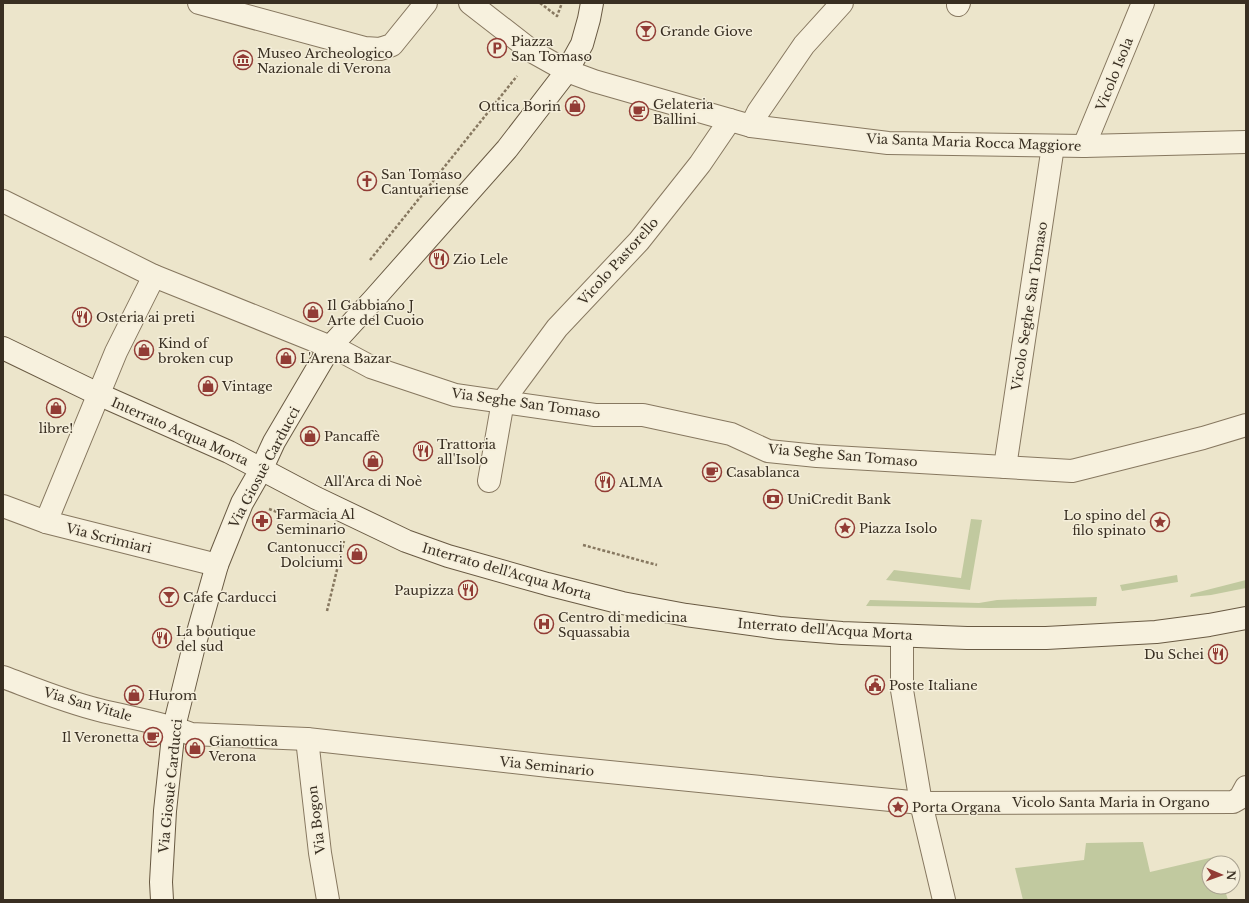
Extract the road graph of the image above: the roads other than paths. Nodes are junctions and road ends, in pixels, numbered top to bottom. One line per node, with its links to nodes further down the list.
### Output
1 (199, 3): 2 (street)
2 (426, 3)
3 (470, 3): 7 (street)
4 (592, 3): 7 (street)
5 (842, 3): 9 (street)
6 (1143, 3): 12 (street, Vicolo Isola)
7 (567, 71): 8 (street, Via Santa Maria Rocca Maggiore); 15 (street, Via Giosuè Carducci)
8 (730, 120): 9 (street, Via Santa Maria Rocca Maggiore); 18 (street, Vicolo Pastorello)
9 (751, 126): 11 (street, Via Santa Maria Rocca Maggiore)
10 (1246, 142): 12 (street, Via Santa Maria Rocca Maggiore)
11 (1053, 146): 12 (street, Via Santa Maria Rocca Maggiore); 20 (street, Vicolo Seghe San Tomaso)
12 (1084, 146)
13 (3, 201): 14 (street, Via Seghe San Tomaso)
14 (154, 276): 15 (street, Via Seghe San Tomaso); 17 (street)
15 (330, 347): 18 (street, Via Seghe San Tomaso); 21 (street, Via Giosuè Carducci)
16 (3, 348): 17 (street, Interrato Acqua Morta)
17 (98, 394): 21 (street, Interrato Acqua Morta); 24 (street, Interrato Acqua Morta)
18 (502, 401): 20 (street, Via Seghe San Tomaso); 22 (street)
19 (1246, 424): 20 (street, Via Seghe San Tomaso)
20 (1005, 467)
21 (262, 468): 25 (street, Via Giosuè Carducci); 27 (street, Interrato dell'Acqua Morta)
22 (489, 481)
23 (3, 506): 24 (street, Via Scrimiari)
24 (46, 522): 25 (street, Via Scrimiari)
25 (217, 565): 29 (street, Via Giosuè Carducci)
26 (1246, 618): 27 (street, Interrato dell'Acqua Morta)
27 (902, 636): 32 (street)
28 (3, 677): 29 (street, Via San Vitale)
29 (174, 727): 30 (street, Via Seminario); 33 (street, Via Giosuè Carducci)
30 (307, 739): 32 (street, Via Seminario); 34 (street, Via Bogon)
31 (1246, 787): 32 (street, Vicolo Santa Maria in Organo)
32 (921, 803): 35 (street)
33 (162, 900)
34 (328, 900)
35 (944, 900)

